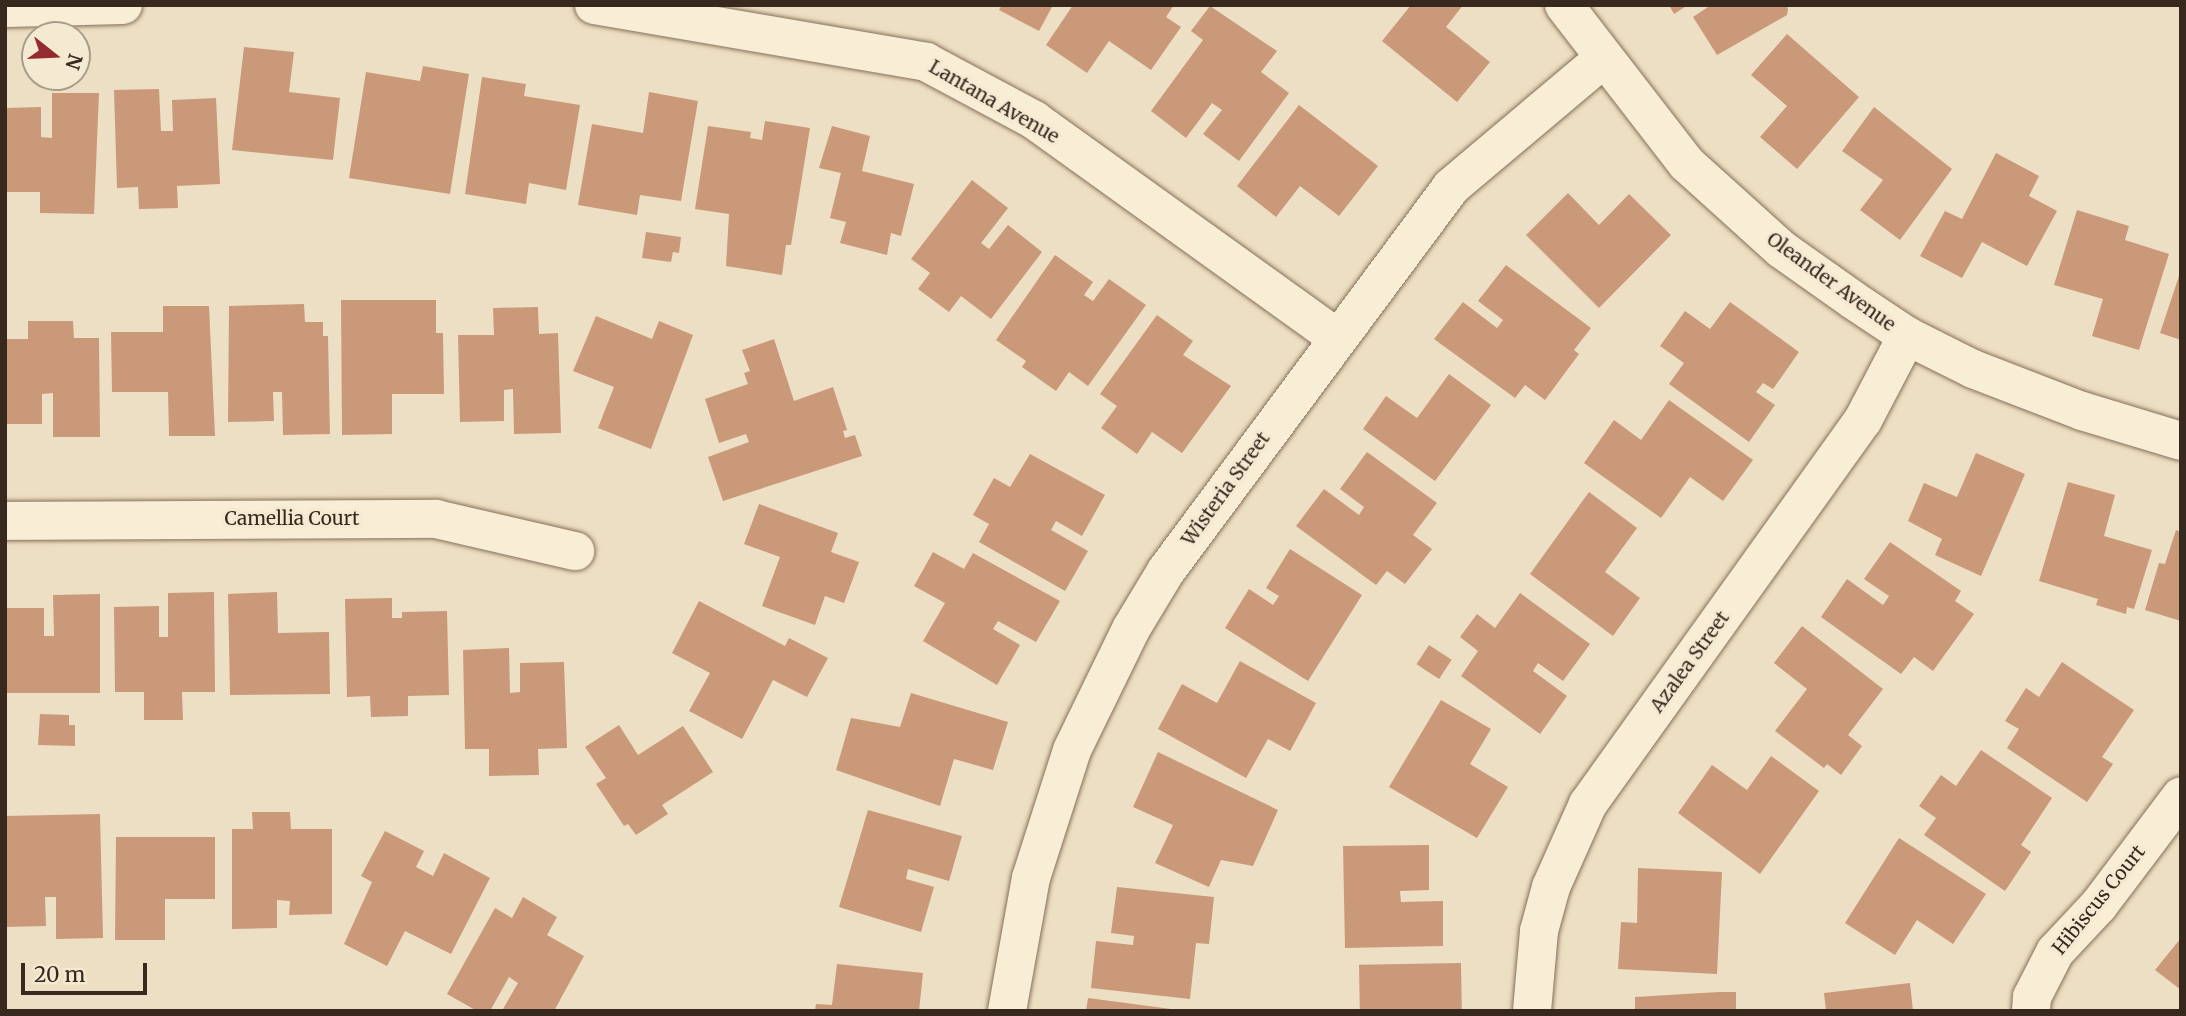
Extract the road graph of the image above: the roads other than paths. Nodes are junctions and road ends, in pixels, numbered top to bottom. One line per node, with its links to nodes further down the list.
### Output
1 (122, 5): 4 (street)
2 (594, 5): 6 (street, Lantana Avenue)
3 (1564, 5): 5 (street, Oleander Avenue)
4 (5, 8)
5 (1602, 60): 6 (street, Wisteria Street); 7 (street, Oleander Avenue)
6 (1336, 337): 12 (street, Wisteria Street)
7 (1908, 337): 8 (street, Oleander Avenue); 13 (street, Azalea Street)
8 (2181, 441)
9 (5, 521): 10 (street, Camellia Court)
10 (575, 551)
11 (2181, 796): 14 (street, Hibiscus Court)
12 (1007, 1011)
13 (1532, 1011)
14 (2031, 1011)

